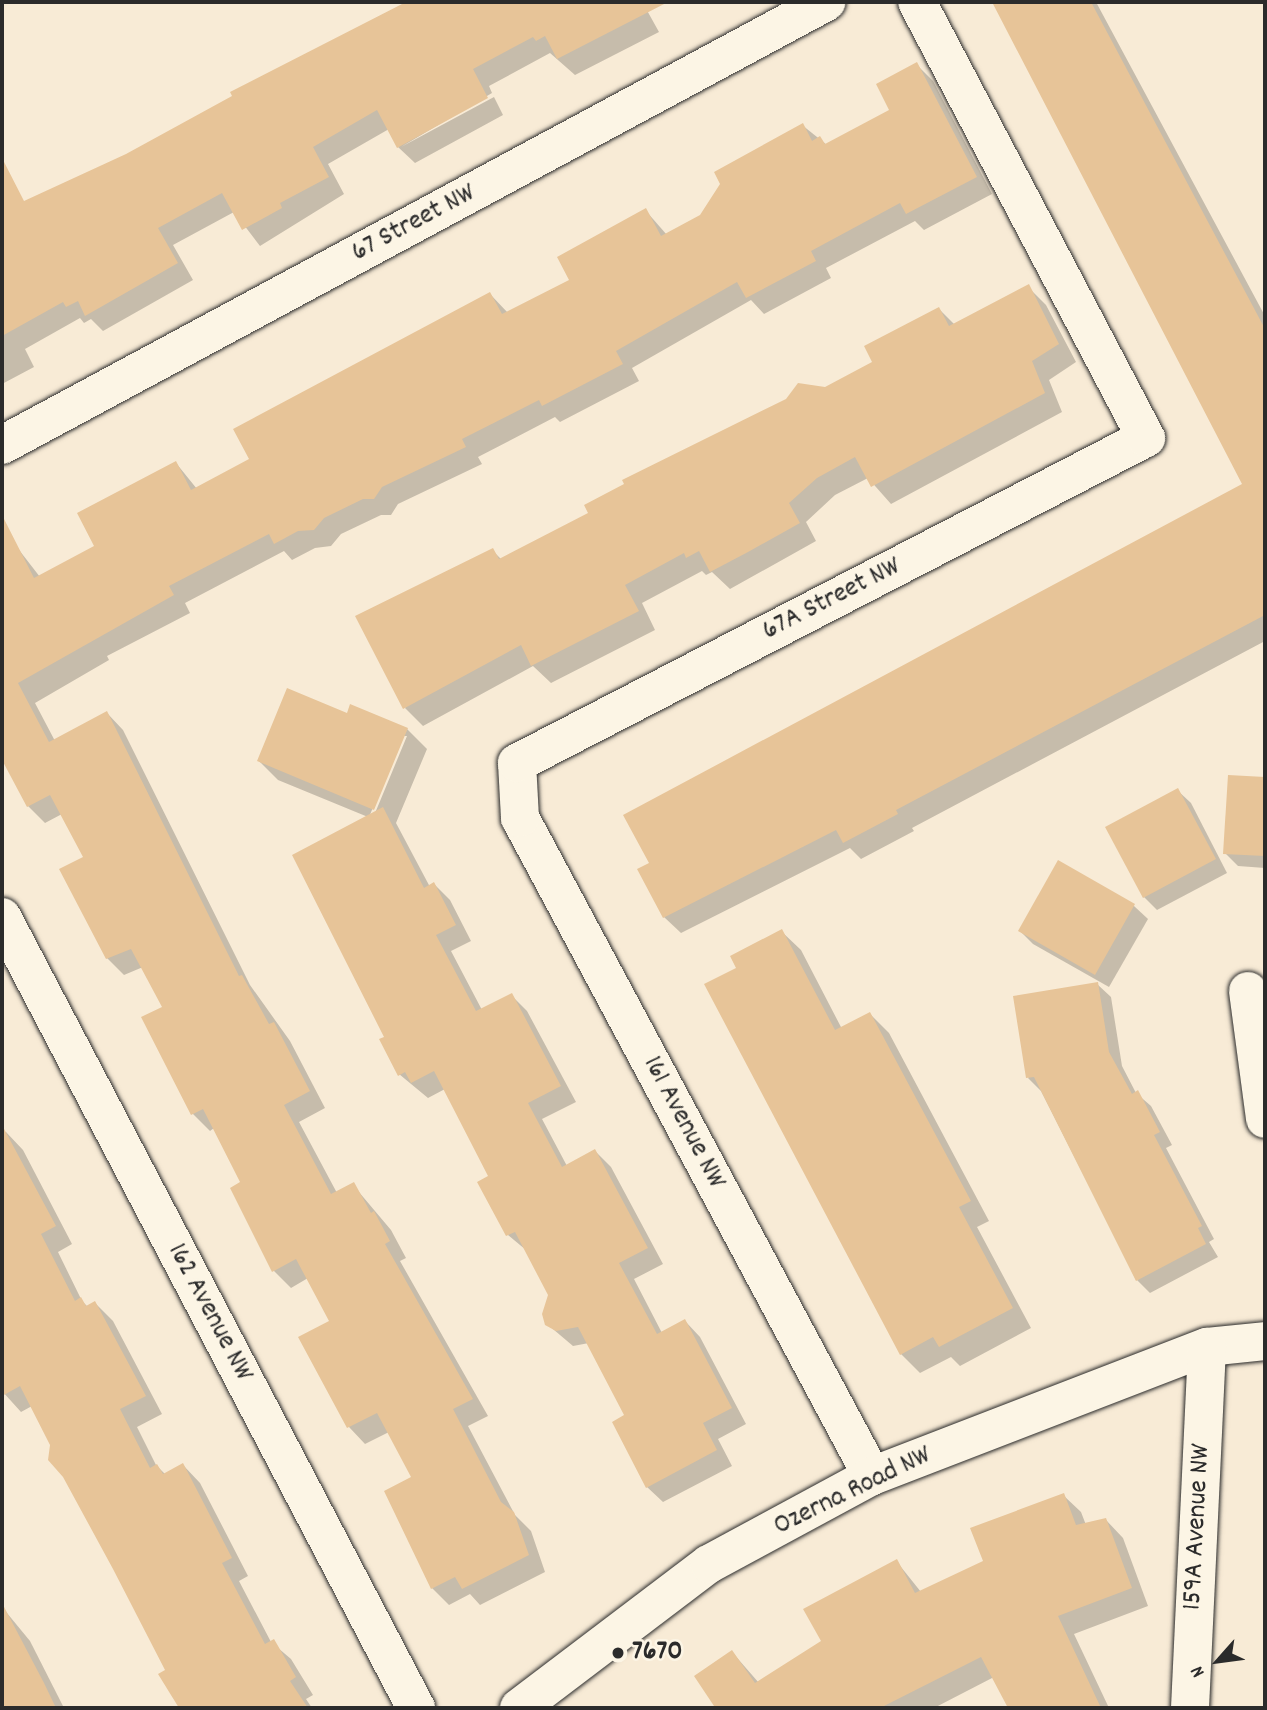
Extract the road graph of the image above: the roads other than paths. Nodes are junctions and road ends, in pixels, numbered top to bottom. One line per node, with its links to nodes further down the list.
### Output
1 (826, 2): 3 (street, 67 Street NW)
2 (917, 2): 4 (street, 67A Street NW)
3 (2, 445)
4 (517, 763): 10 (street, 161 Avenue NW)
5 (2, 917): 11 (street, 162 Avenue NW)
6 (1248, 990): 7 (street)
7 (1265, 1119)
8 (1265, 1341): 9 (street, Ozerna Road NW)
9 (1207, 1347): 10 (street, Ozerna Road NW); 13 (street, 159A Avenue NW)
10 (872, 1476): 12 (street, Ozerna Road NW)
11 (416, 1708)
12 (519, 1708)
13 (1190, 1708)

